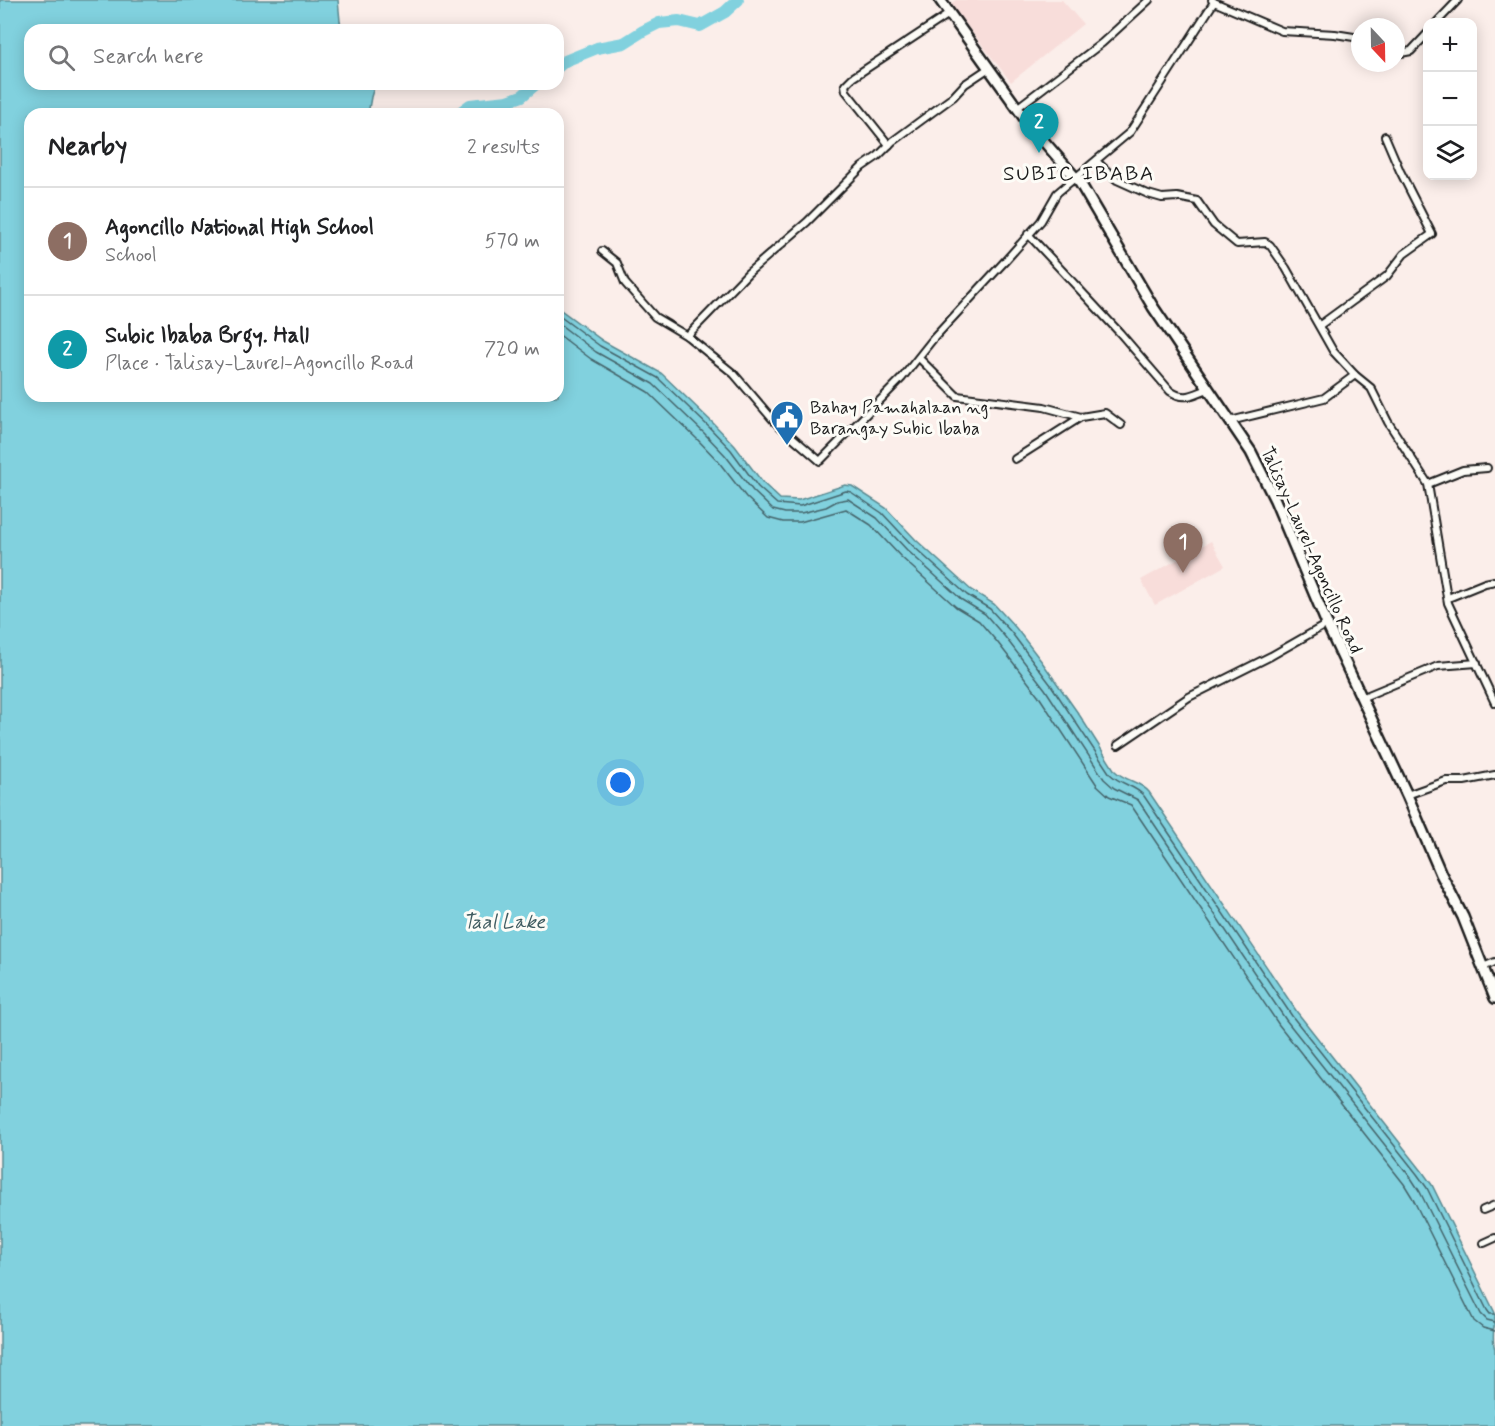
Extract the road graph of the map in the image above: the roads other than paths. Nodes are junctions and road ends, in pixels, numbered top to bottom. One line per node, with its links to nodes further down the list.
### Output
1 (1149, 0): 11 (street)
2 (1458, 0): 6 (street)
3 (943, 1): 5 (main road, Talisay-Laurel-Agoncillo Road)
4 (1213, 1): 7 (street); 14 (street)
5 (949, 14): 10 (main road, Talisay-Laurel-Agoncillo Road); 13 (street)
6 (1441, 18)
7 (1351, 37)
8 (1423, 38): 9 (street)
9 (1405, 52)
10 (989, 68): 11 (main road, Talisay-Laurel-Agoncillo Road); 13 (street)
11 (1017, 108): 15 (main road, Talisay-Laurel-Agoncillo Road)
12 (1385, 136): 18 (street)
13 (889, 145): 19 (street)
14 (1095, 161): 15 (street); 18 (street)
15 (1076, 178): 16 (street); 22 (main road, Talisay-Laurel-Agoncillo Road)
16 (1028, 234): 20 (street); 22 (street)
17 (602, 252): 19 (street)
18 (1320, 325): 21 (street)
19 (687, 336): 20 (street)
20 (919, 358): 23 (street)
21 (1355, 375): 24 (street); 28 (street)
22 (1208, 389): 24 (main road, Talisay-Laurel-Agoncillo Road)
23 (1081, 417): 25 (street); 26 (street)
24 (1230, 422): 31 (main road, Talisay-Laurel-Agoncillo Road)
25 (1121, 425)
26 (1015, 459)
27 (1487, 468): 28 (street)
28 (1428, 484): 30 (street)
29 (1495, 581): 30 (street)
30 (1448, 598): 32 (street)
31 (1327, 624): 33 (main road, Talisay-Laurel-Agoncillo Road); 35 (street)
32 (1477, 663): 33 (street); 34 (street)
33 (1361, 698): 37 (main road, Talisay-Laurel-Agoncillo Road)
34 (1495, 703)
35 (1118, 745)
36 (1495, 775): 37 (street)
37 (1407, 795): 39 (main road, Talisay-Laurel-Agoncillo Road)
38 (1495, 962): 39 (street)
39 (1483, 967): 40 (main road, Talisay-Laurel-Agoncillo Road)
40 (1495, 998)
41 (1495, 1205): 42 (street)
42 (1484, 1210)
43 (1495, 1238): 44 (street)
44 (1484, 1243)

